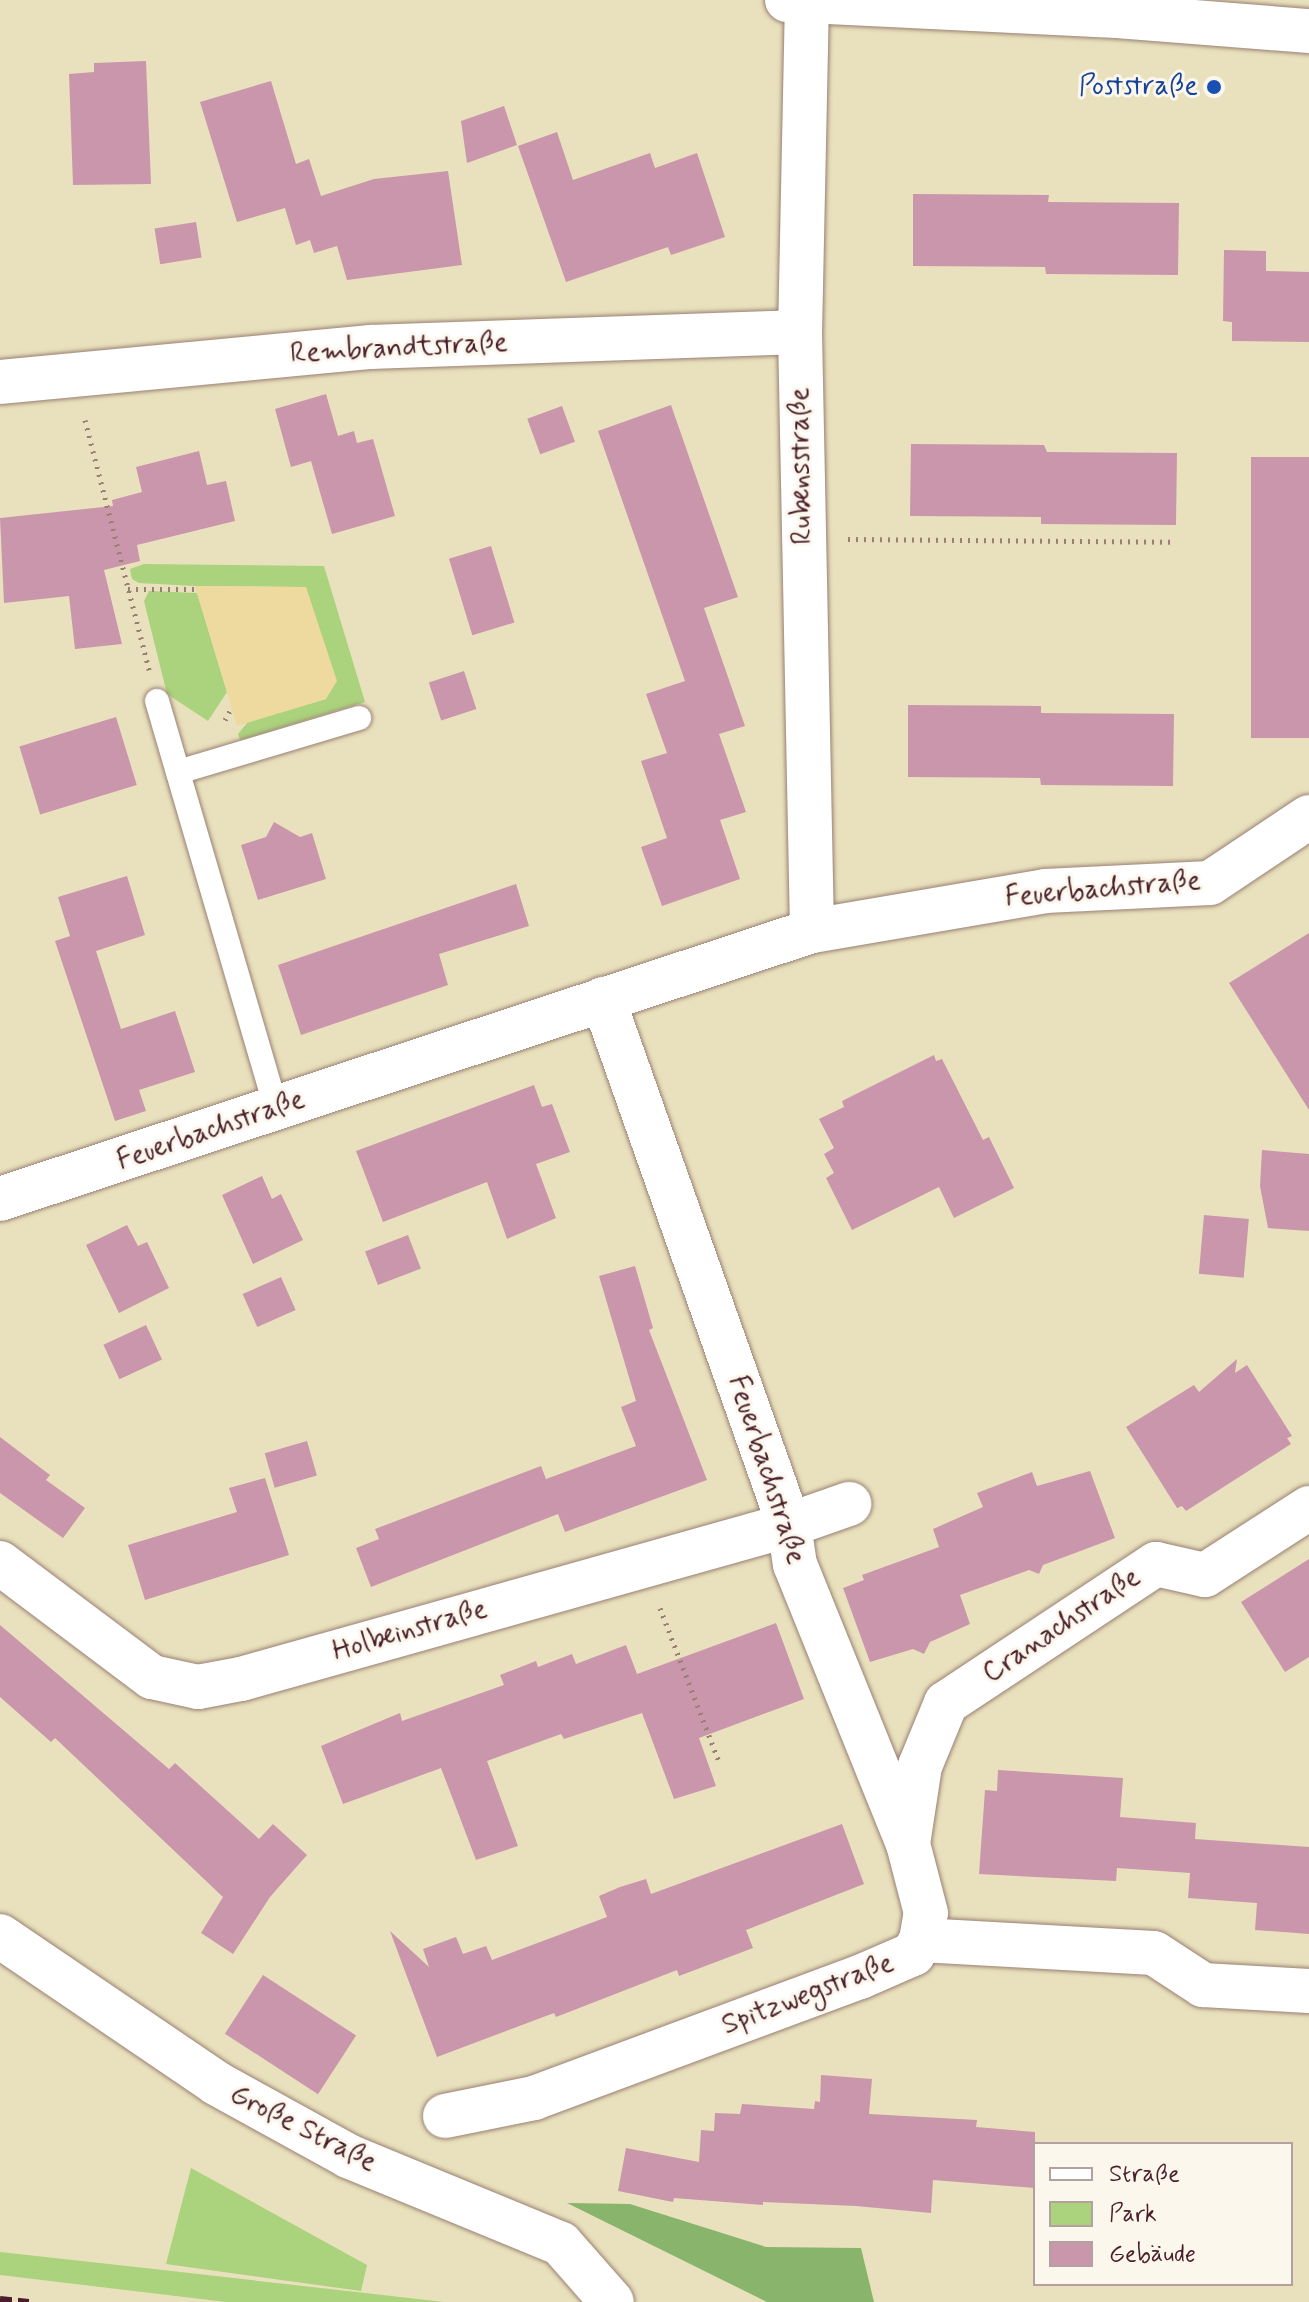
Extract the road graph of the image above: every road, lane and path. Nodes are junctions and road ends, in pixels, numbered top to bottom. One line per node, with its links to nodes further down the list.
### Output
1 (787, 0): 2 (street)
2 (807, 0): 3 (street); 4 (street, Rubensstraße)
3 (1309, 31)
4 (800, 332): 5 (street, Rembrandtstraße); 7 (street, Rubensstraße)
5 (74, 375): 6 (street, Rembrandtstraße); 9 (path)
6 (0, 382)
7 (804, 538): 8 (path); 15 (street, Rubensstraße)
8 (1171, 542)
9 (128, 589): 10 (path); 11 (path)
10 (196, 589)
11 (157, 701): 13 (lane)
12 (359, 718): 13 (lane)
13 (178, 772): 17 (lane)
14 (1309, 817): 15 (street, Feuerbachstraße)
15 (812, 931): 16 (street, Feuerbachstraße)
16 (603, 999): 17 (street, Feuerbachstraße); 21 (street, Feuerbachstraße)
17 (276, 1109): 18 (street, Feuerbachstraße)
18 (0, 1199)
19 (849, 1504): 21 (street, Holbeinstraße)
20 (1309, 1508): 25 (street, Cranachstraße)
21 (789, 1525): 23 (street, Holbeinstraße); 25 (street, Feuerbachstraße)
22 (0, 1563): 23 (street, Holbeinstraße)
23 (644, 1566): 24 (path)
24 (720, 1764)
25 (908, 1844): 27 (street, Feuerbachstraße)
26 (0, 1936): 30 (street, Große Straße)
27 (921, 1940): 28 (street, Spitzwegstraße); 29 (street, Spitzwegstraße)
28 (1309, 1991)
29 (445, 2116)
30 (612, 2302)

